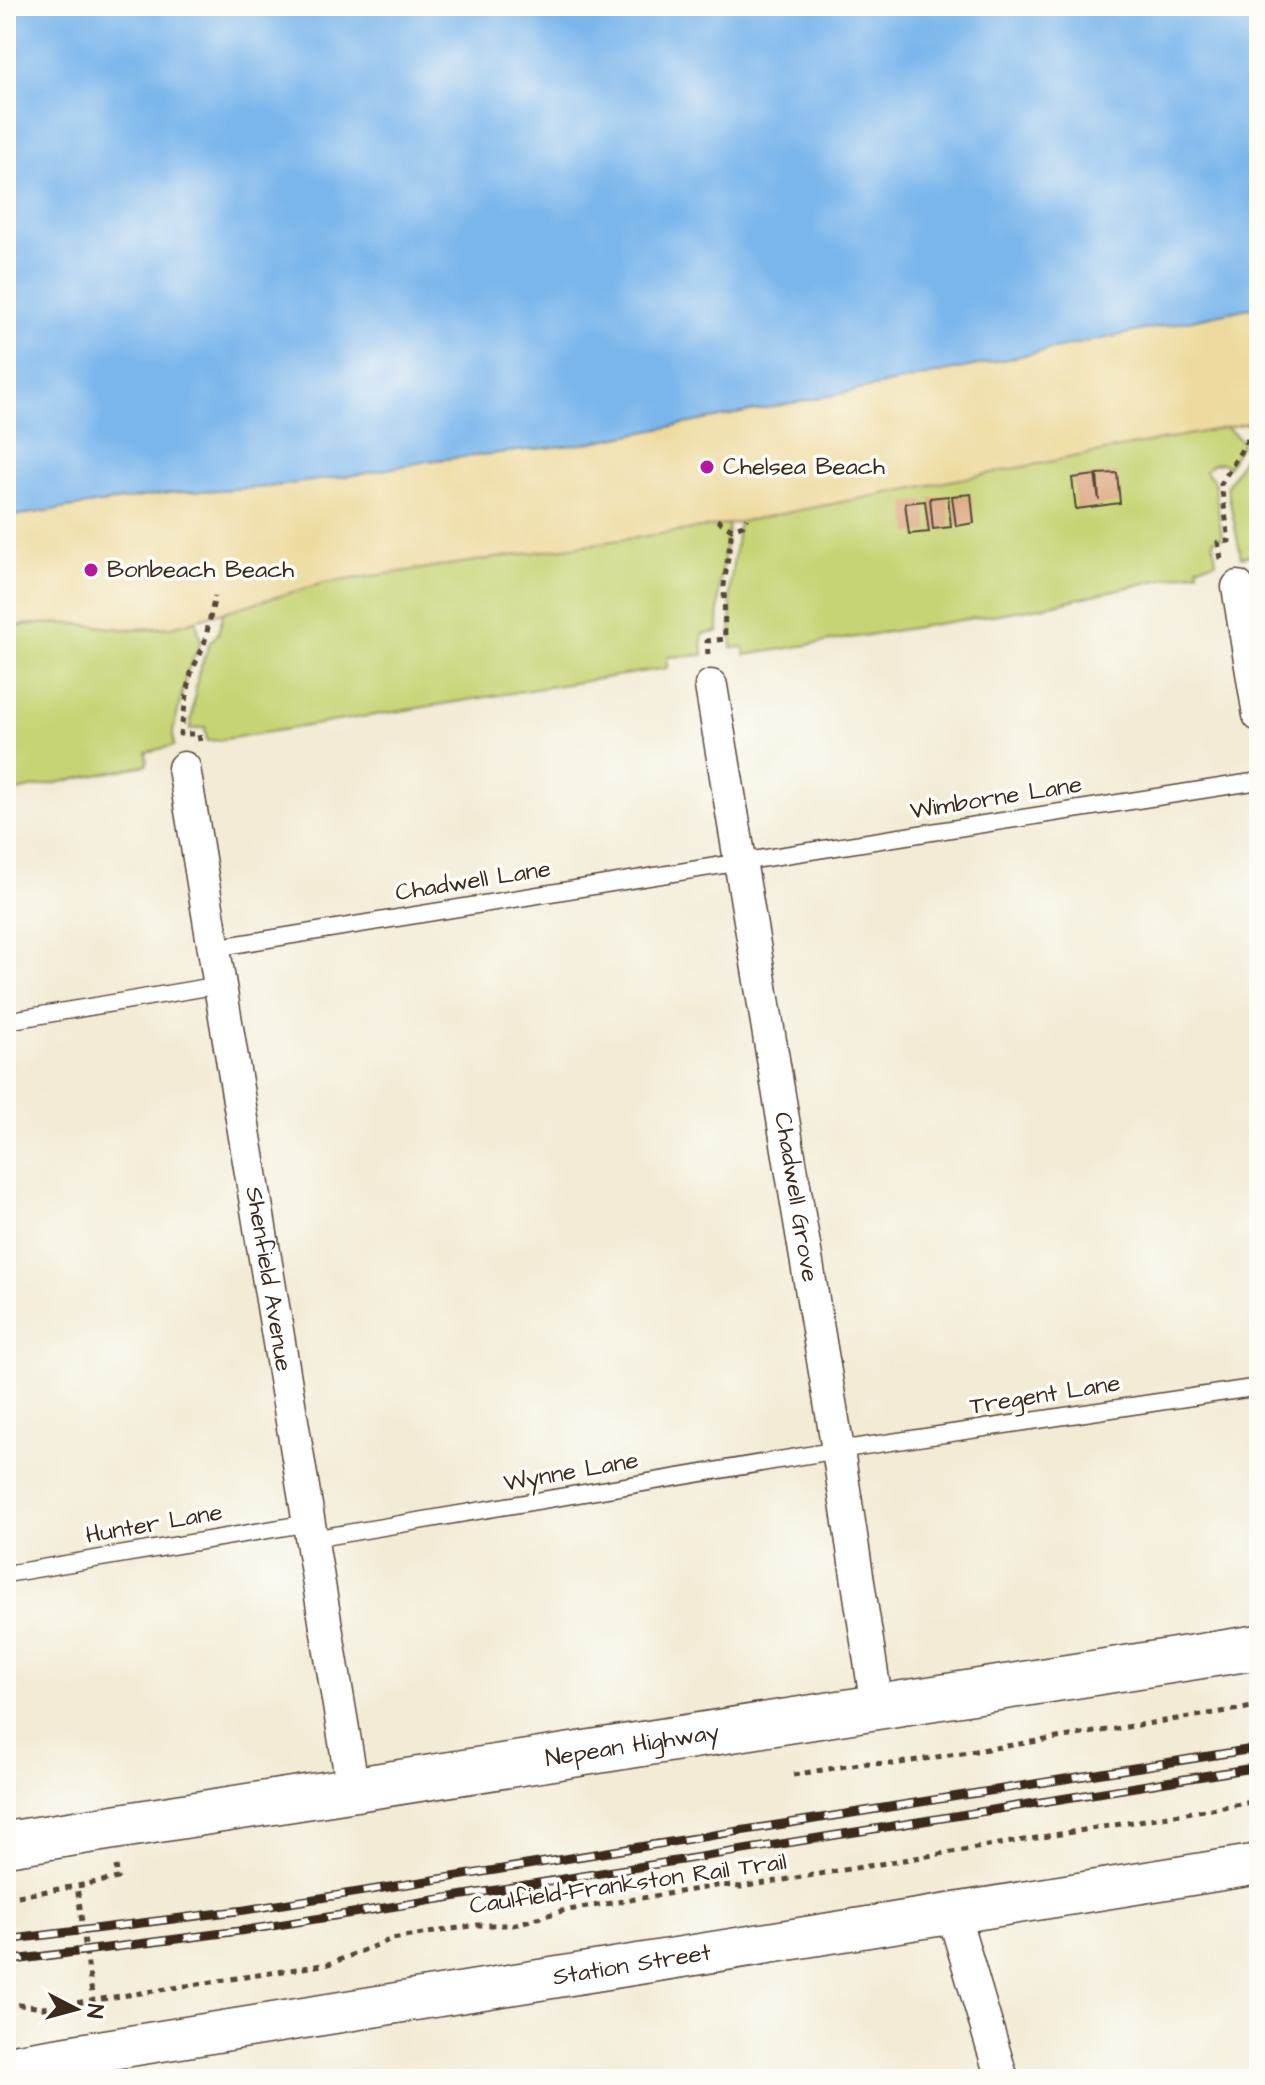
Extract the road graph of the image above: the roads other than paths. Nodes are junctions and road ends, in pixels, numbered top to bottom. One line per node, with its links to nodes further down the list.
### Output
1 (1230, 577): 3 (street)
2 (709, 672): 6 (street, Chadwell Grove)
3 (1259, 715)
4 (192, 758): 7 (street, Shenfield Avenue)
5 (1259, 781): 6 (lane, Wimborne Lane)
6 (740, 862): 7 (lane, Chadwell Lane); 11 (street, Chadwell Grove)
7 (213, 948): 8 (street, Shenfield Avenue)
8 (220, 985): 9 (lane); 12 (street, Shenfield Avenue)
9 (6, 1021)
10 (1259, 1387): 11 (lane, Tregent Lane)
11 (838, 1450): 12 (lane, Wynne Lane); 15 (street, Chadwell Grove)
12 (310, 1531): 13 (lane, Hunter Lane); 16 (street, Shenfield Avenue)
13 (6, 1574)
14 (1259, 1647): 15 (highway, Nepean Highway)
15 (877, 1707): 16 (highway, Nepean Highway)
16 (353, 1790): 17 (highway, Nepean Highway)
17 (6, 1844)
18 (1259, 1864): 19 (street, Station Street)
19 (953, 1913): 20 (street, Station Street); 21 (street)
20 (6, 2066)
21 (1002, 2079)

